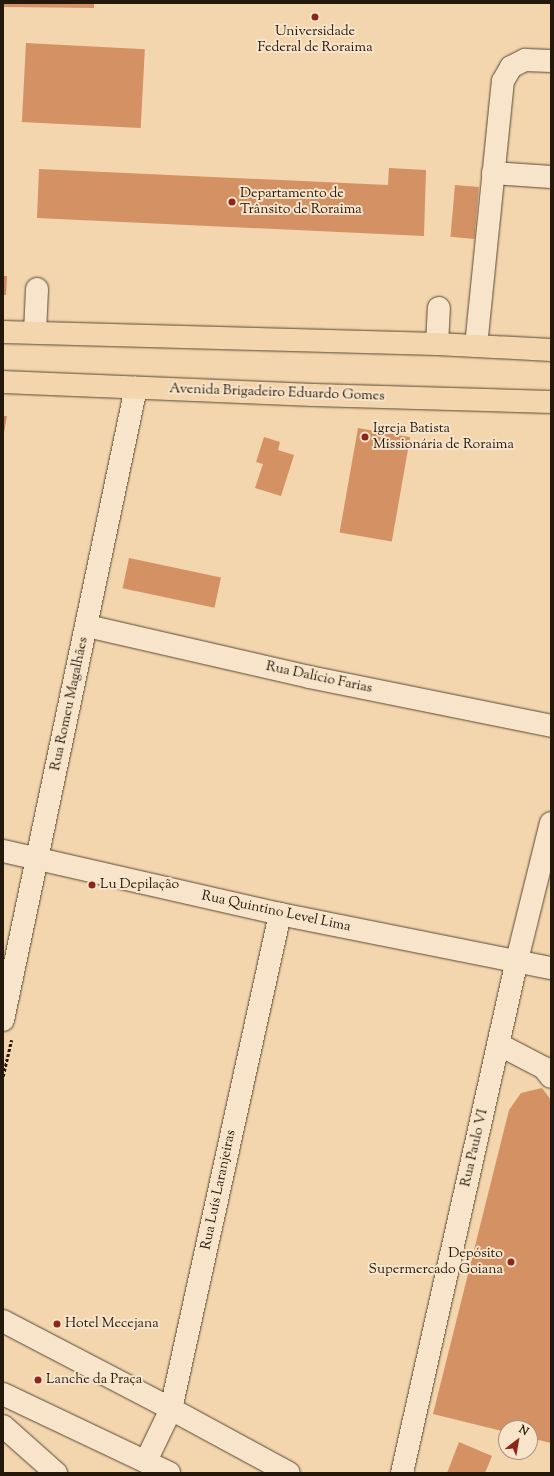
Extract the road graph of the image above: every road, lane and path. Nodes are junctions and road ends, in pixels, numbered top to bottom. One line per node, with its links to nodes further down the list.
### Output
1 (551, 62): 2 (street)
2 (493, 173): 3 (street); 9 (street)
3 (551, 177)
4 (37, 289): 7 (street)
5 (440, 308): 8 (street)
6 (3, 332): 7 (main road)
7 (35, 332): 8 (main road)
8 (437, 344): 9 (main road)
9 (476, 346): 10 (main road)
10 (551, 350)
11 (3, 382): 12 (main road, Avenida Brigadeiro Eduardo Gomes)
12 (136, 388): 13 (main road, Avenida Brigadeiro Eduardo Gomes); 14 (street, Rua Romeu Magalhães)
13 (551, 402)
14 (87, 626): 15 (street, Rua Dalício Farias); 18 (street, Rua Romeu Magalhães)
15 (551, 726)
16 (551, 823): 20 (street, Rua Paulo VI)
17 (3, 851): 18 (street, Rua Quintino Level Lima)
18 (36, 858): 19 (street, Rua Quintino Level Lima); 22 (street, Rua Romeu Magalhães)
19 (280, 914): 20 (street, Rua Quintino Level Lima); 28 (street, Rua Luís Laranjeiras)
20 (517, 960): 21 (street, Rua Quintino Level Lima); 23 (street, Rua Paulo VI)
21 (551, 968)
22 (7, 1028): 25 (path)
23 (498, 1044): 24 (street); 34 (street, Rua Paulo VI)
24 (549, 1069)
25 (3, 1076)
26 (3, 1321): 28 (street)
27 (3, 1394): 30 (street)
28 (171, 1408): 30 (street, Rua Luís Laranjeiras); 33 (street)
29 (3, 1426): 31 (street)
30 (146, 1461): 32 (street)
31 (56, 1473)
32 (169, 1473)
33 (289, 1473)
34 (402, 1473)

